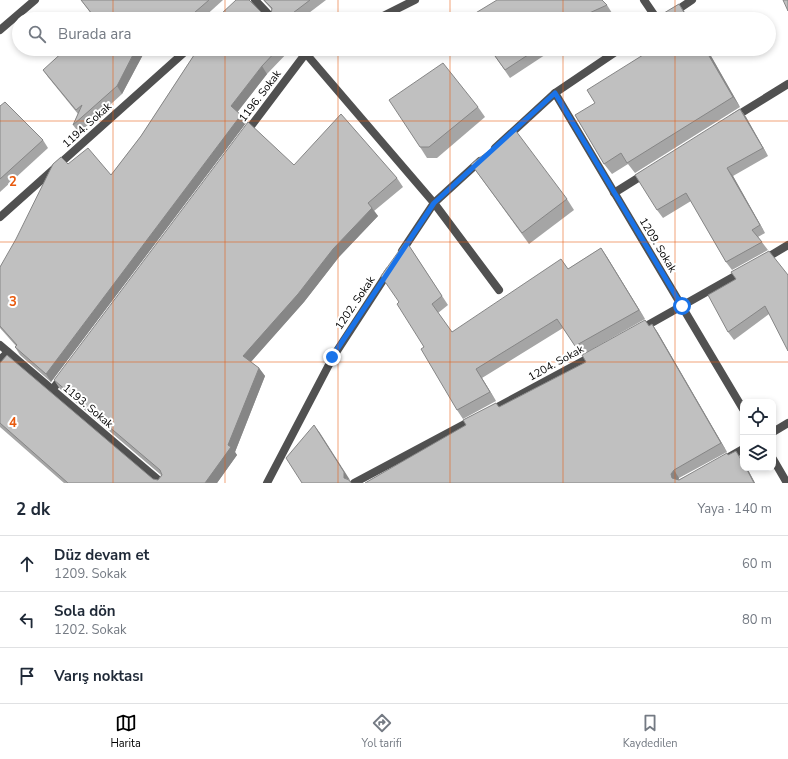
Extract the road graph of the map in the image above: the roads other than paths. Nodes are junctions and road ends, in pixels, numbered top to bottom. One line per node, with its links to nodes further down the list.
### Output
1 (35, 0): 6 (street)
2 (255, 0): 7 (street)
3 (415, 0): 8 (street)
4 (644, 0): 9 (street)
5 (692, 0): 10 (street)
6 (21, 12)
7 (266, 12)
8 (392, 12)
9 (652, 12)
10 (674, 12)
11 (12, 20): 12 (street)
12 (0, 30)
13 (180, 56): 24 (street, 1194. Sokak)
14 (300, 56): 20 (street, 1196. Sokak)
15 (308, 56): 23 (street)
16 (610, 56): 18 (street, 1202. Sokak)
17 (788, 84): 19 (street)
18 (555, 93): 22 (street, 1209. Sokak); 23 (street, 1202. Sokak)
19 (728, 121)
20 (240, 141)
21 (654, 168): 22 (street)
22 (614, 193): 27 (street, 1209. Sokak)
23 (434, 203): 26 (street); 42 (street, 1202. Sokak)
24 (0, 217)
25 (788, 245): 27 (street)
26 (499, 290)
27 (682, 306): 28 (street); 35 (street, 1209. Sokak)
28 (633, 333)
29 (0, 345): 31 (street, 1193. Sokak)
30 (605, 349): 43 (street, 1204. Sokak)
31 (8, 352): 32 (street); 34 (street, 1193. Sokak)
32 (0, 360)
33 (66, 372): 34 (street)
34 (52, 390): 41 (street, 1193. Sokak)
35 (740, 404)
36 (788, 423): 37 (street)
37 (776, 430)
38 (740, 451): 39 (street)
39 (723, 460)
40 (776, 464): 44 (street)
41 (162, 483)
42 (267, 483)
43 (354, 483)
44 (787, 483)

